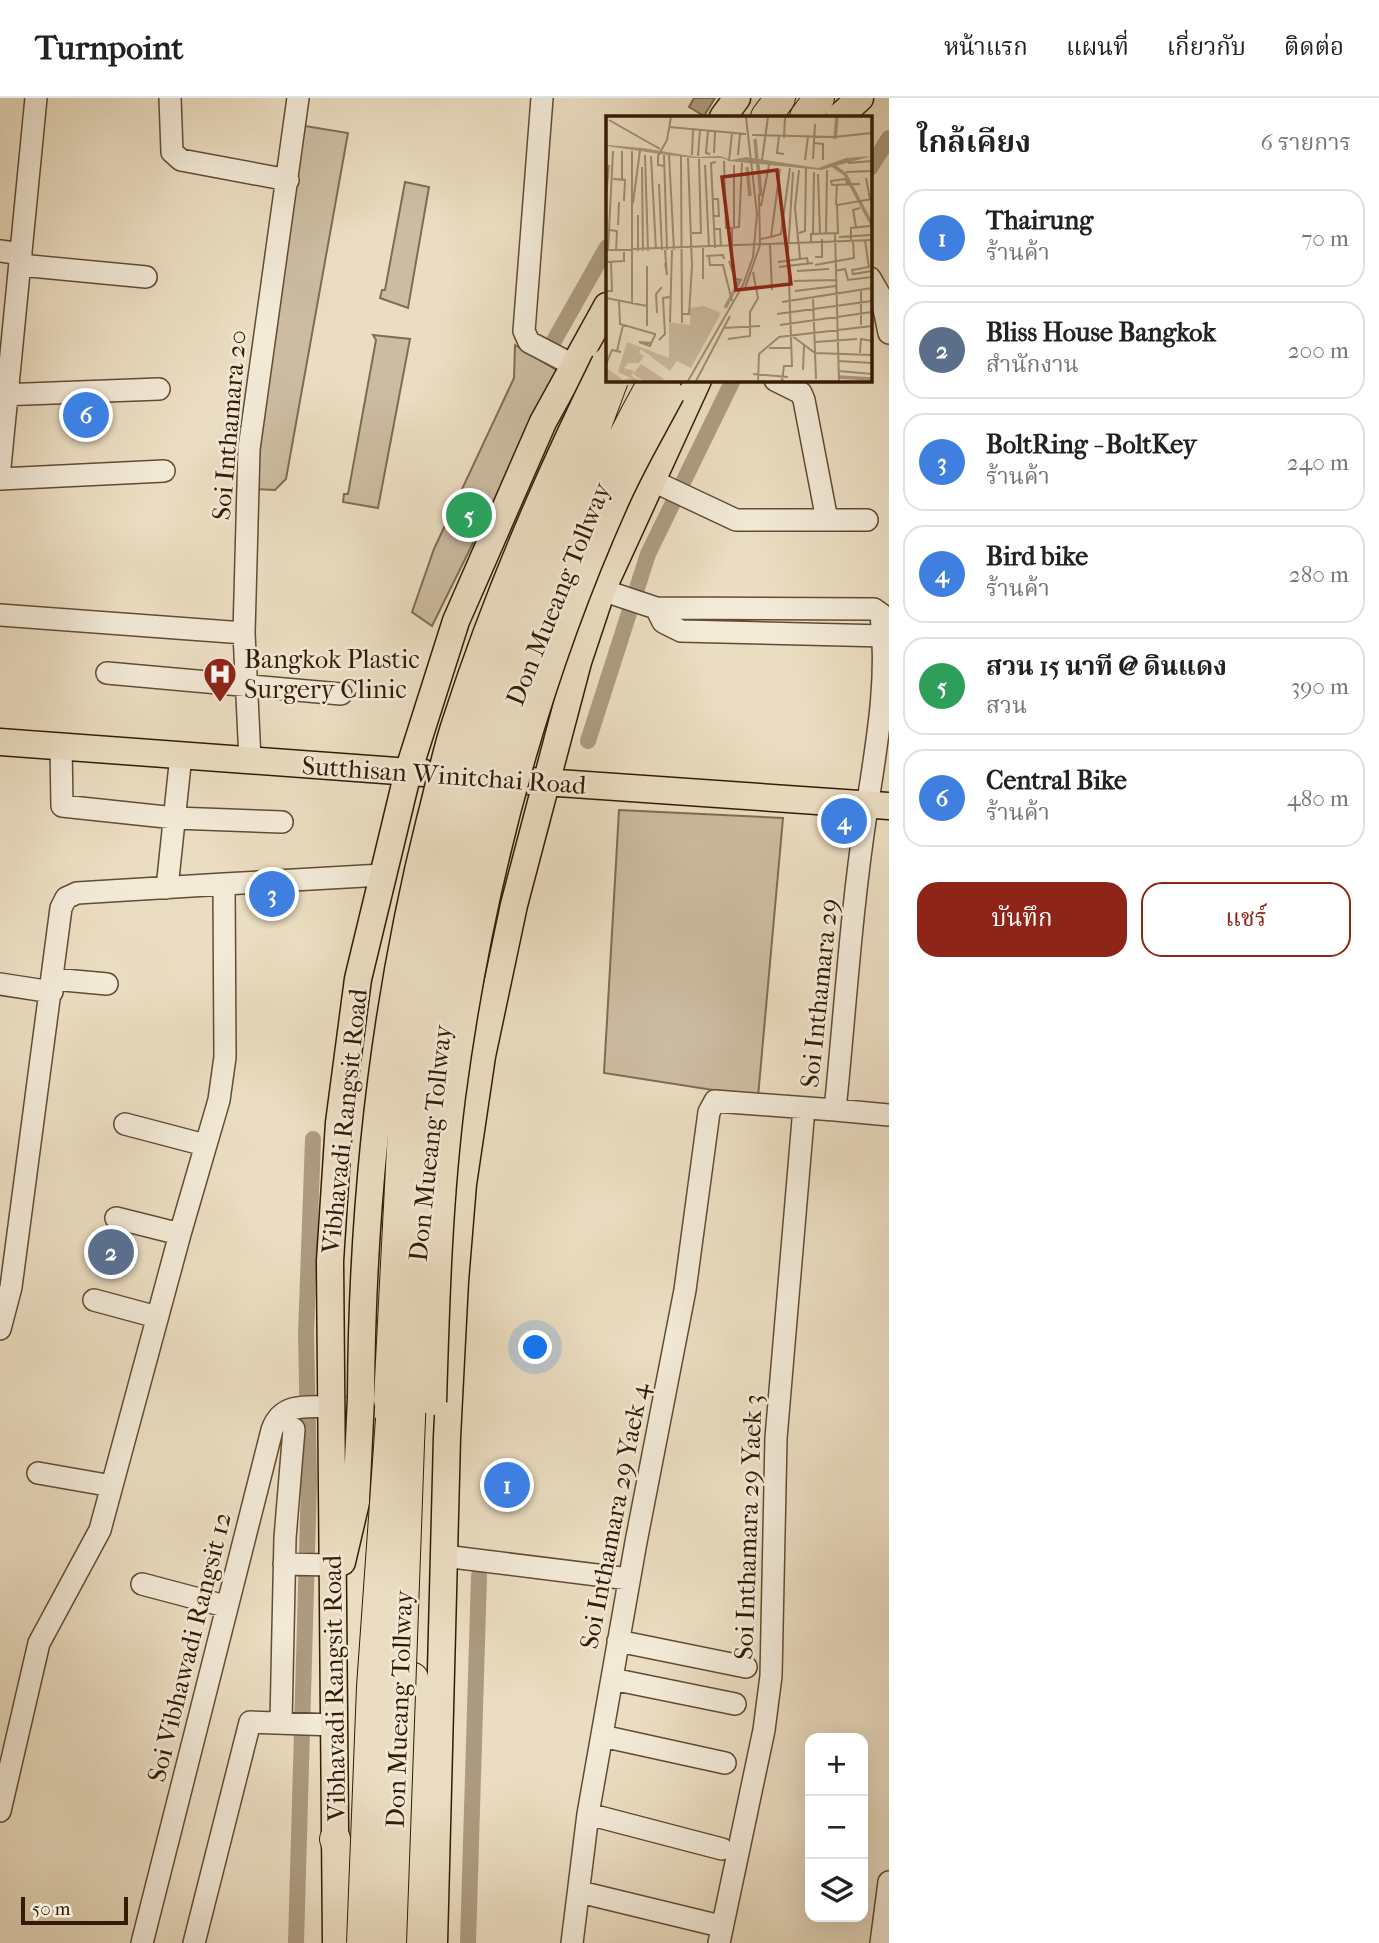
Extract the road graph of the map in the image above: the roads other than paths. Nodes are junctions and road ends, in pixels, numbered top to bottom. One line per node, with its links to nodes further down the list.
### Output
1 (36, 98): 23 (street)
2 (170, 98): 21 (street)
3 (298, 98): 21 (street, Soi Inthamara 20)
4 (542, 98): 28 (street)
5 (737, 98): 13 (main road)
6 (750, 98): 14 (main road)
7 (780, 98): 15 (highway)
8 (803, 98): 16 (highway)
9 (819, 98): 17 (highway)
10 (826, 98): 18 (highway)
11 (860, 98): 19 (main road)
12 (867, 98): 20 (main road)
13 (724, 116)
14 (743, 116)
15 (767, 116)
16 (790, 116)
17 (806, 116)
18 (813, 116)
19 (840, 116)
20 (856, 116)
21 (288, 180): 45 (street, Soi Inthamara 20)
22 (0, 251): 23 (street)
23 (21, 260): 24 (street); 34 (street)
24 (146, 276)
25 (872, 282): 27 (street)
26 (606, 308): 28 (main road, Vibhavadi Rangsit Road)
27 (889, 333)
28 (575, 366): 41 (main road, Vibhavadi Rangsit Road)
29 (606, 374): 80 (highway, Vibhavadi Rangsit Road, bridge)
30 (655, 382): 80 (highway, Vibhavadi Rangsit Road, bridge); 109 (highway, Don Mueang Tollway, bridge); 110 (highway, Don Mueang Tollway, bridge)
31 (697, 382): 38 (main road)
32 (779, 382): 39 (street)
33 (159, 389): 34 (street)
34 (4, 395): 35 (street)
35 (0, 467)
36 (164, 471): 37 (street)
37 (0, 479)
38 (659, 484): 39 (street); 42 (main road)
39 (827, 520): 40 (street)
40 (867, 520)
41 (489, 540): 42 (main road); 44 (main road, Vibhavadi Rangsit Road)
42 (625, 595): 46 (street); 46 (street); 47 (main road)
43 (0, 615): 45 (street)
44 (456, 621): 47 (main road); 55 (main road, Vibhavadi Rangsit Road)
45 (244, 633): 49 (street, Soi Inthamara 20)
46 (884, 636): 57 (street, Soi Inthamara 29)
47 (578, 662): 56 (main road)
48 (107, 673): 49 (street)
49 (246, 686): 50 (street); 54 (street, Soi Inthamara 20)
50 (341, 694)
51 (0, 742): 52 (main road, Sutthisan Winitchai Road)
52 (61, 746): 53 (main road, Sutthisan Winitchai Road); 58 (street)
53 (181, 755): 54 (main road, Sutthisan Winitchai Road); 58 (street)
54 (250, 760): 55 (main road, Sutthisan Winitchai Road)
55 (408, 772): 56 (main road, Sutthisan Winitchai Road); 60 (main road, Vibhavadi Rangsit Road)
56 (545, 782): 57 (main road, Sutthisan Winitchai Road); 63 (main road)
57 (879, 805): 71 (street, Soi Inthamara 29)
58 (175, 818): 59 (street); 62 (street)
59 (282, 822)
60 (380, 882): 61 (street); 63 (main road); 64 (main road, Vibhavadi Rangsit Road)
61 (224, 884): 62 (street); 74 (street)
62 (167, 888): 67 (street)
63 (513, 905): 68 (main road)
64 (358, 979): 68 (main road); 81 (main road, Vibhavadi Rangsit Road)
65 (107, 984): 67 (street)
66 (0, 985): 67 (street)
67 (53, 985): 79 (street)
68 (494, 994): 85 (main road)
69 (715, 1101): 70 (street, Soi Inthamara 29); 87 (street, Soi Inthamara 29 Yaek 4)
70 (804, 1108): 71 (street, Soi Inthamara 29); 105 (street, Soi Inthamara 29 Yaek 3)
71 (835, 1110): 72 (street)
72 (889, 1115)
73 (125, 1124): 74 (street)
74 (205, 1145): 76 (street)
75 (116, 1218): 76 (street)
76 (180, 1234): 78 (street)
77 (94, 1300): 78 (street)
78 (157, 1317): 84 (street)
79 (0, 1329)
80 (397, 1400): 85 (main road); 89 (main road); 109 (highway, Vibhavadi Rangsit Road); 111 (highway, Vibhavadi Rangsit Road)
81 (316, 1407): 86 (main road, Vibhavadi Rangsit Road); 90 (street, Soi Vibhawadi Rangsit 12)
82 (293, 1429): 86 (street)
83 (38, 1473): 84 (street)
84 (112, 1486): 99 (street)
85 (445, 1548): 87 (street); 112 (main road)
86 (309, 1564): 89 (main road, Vibhavadi Rangsit Road); 95 (street)
87 (629, 1579): 91 (street, Soi Inthamara 29 Yaek 4)
88 (142, 1584): 90 (street)
89 (333, 1601): 96 (main road, Vibhavadi Rangsit Road)
90 (226, 1605): 106 (street, Soi Vibhawadi Rangsit 12)
91 (618, 1641): 92 (street); 93 (street, Soi Inthamara 29 Yaek 4)
92 (746, 1667)
93 (611, 1679): 94 (street); 97 (street, Soi Inthamara 29 Yaek 4)
94 (735, 1704)
95 (285, 1722): 96 (street); 107 (street)
96 (324, 1725): 101 (main road, Vibhavadi Rangsit Road)
97 (602, 1736): 98 (street); 100 (street, Soi Inthamara 29 Yaek 4)
98 (725, 1763)
99 (0, 1811)
100 (588, 1814): 102 (street); 104 (street, Soi Inthamara 29 Yaek 4)
101 (335, 1839): 108 (main road, Vibhavadi Rangsit Road); 109 (highway)
102 (722, 1849)
103 (889, 1882): 114 (street)
104 (580, 1892): 105 (street); 113 (street, Soi Inthamara 29 Yaek 4)
105 (715, 1933)
106 (142, 1943)
107 (194, 1943)
108 (336, 1943)
109 (362, 1943)
110 (391, 1943)
111 (413, 1943)
112 (434, 1943)
113 (572, 1943)
114 (881, 1943)

